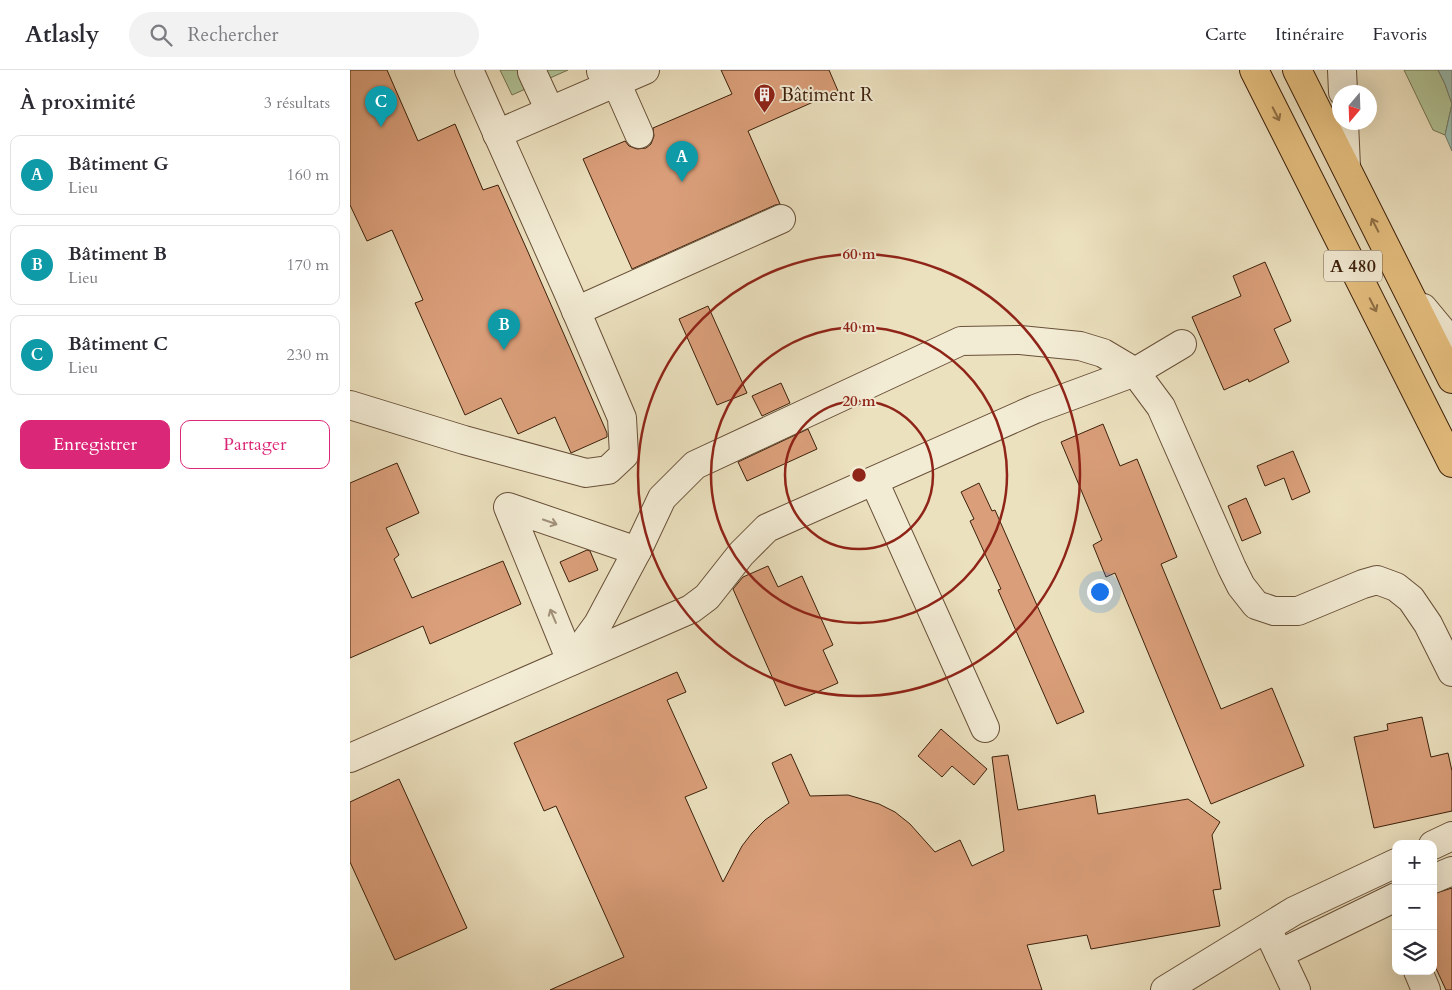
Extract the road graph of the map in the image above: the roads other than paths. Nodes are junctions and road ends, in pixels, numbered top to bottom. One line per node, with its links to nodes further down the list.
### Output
1 (469, 70): 11 (street)
2 (645, 70): 7 (street)
3 (1254, 70): 22 (highway, A 480, one-way to 22)
4 (1298, 70): 13 (highway, A 480)
5 (1342, 70): 8 (street)
6 (532, 72): 9 (street)
7 (608, 76): 9 (street); 12 (street)
8 (1343, 85)
9 (550, 111): 11 (street)
10 (1344, 130): 13 (street)
11 (497, 134): 16 (street)
12 (639, 134)
13 (1346, 167): 15 (highway, A 480, one-way to 13)
14 (781, 219): 16 (street)
15 (1407, 289): 17 (street); 20 (highway, A 480)
16 (576, 310): 21 (street)
17 (1452, 343)
18 (1182, 344): 19 (street)
19 (1136, 372): 23 (street); 24 (street); 26 (street)
20 (1452, 379)
21 (350, 404)
22 (1452, 463)
23 (874, 481): 25 (street); 27 (street)
24 (637, 551): 25 (street); 25 (street, one-way to 24)
25 (571, 661): 28 (street)
26 (1452, 672)
27 (984, 728)
28 (350, 758)
29 (1452, 836): 30 (street)
30 (1437, 843)
31 (1386, 867): 34 (street); 36 (street)
32 (1452, 871): 33 (street)
33 (1437, 878)
34 (1392, 900)
35 (1392, 905): 37 (street)
36 (1267, 927): 37 (street); 39 (street)
37 (1279, 954): 40 (street)
38 (1420, 975): 41 (street)
39 (1165, 990)
40 (1296, 990)
41 (1426, 990)

